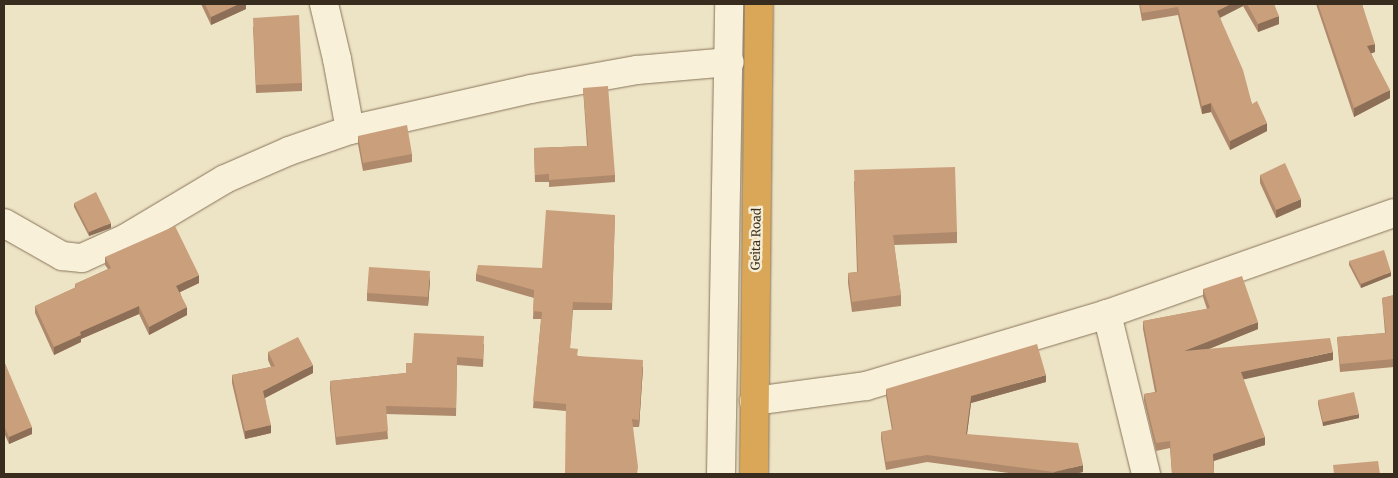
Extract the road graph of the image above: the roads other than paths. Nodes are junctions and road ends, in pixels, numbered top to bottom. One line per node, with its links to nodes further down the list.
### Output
1 (324, 4): 5 (street)
2 (729, 4): 4 (street)
3 (759, 4): 9 (highway, Geita Road)
4 (730, 62): 5 (street); 10 (street)
5 (350, 130): 7 (street)
6 (1394, 214): 8 (street)
7 (4, 223)
8 (1107, 314): 9 (street); 12 (street)
9 (754, 401): 11 (highway, Geita Road)
10 (721, 474)
11 (754, 474)
12 (1146, 474)

